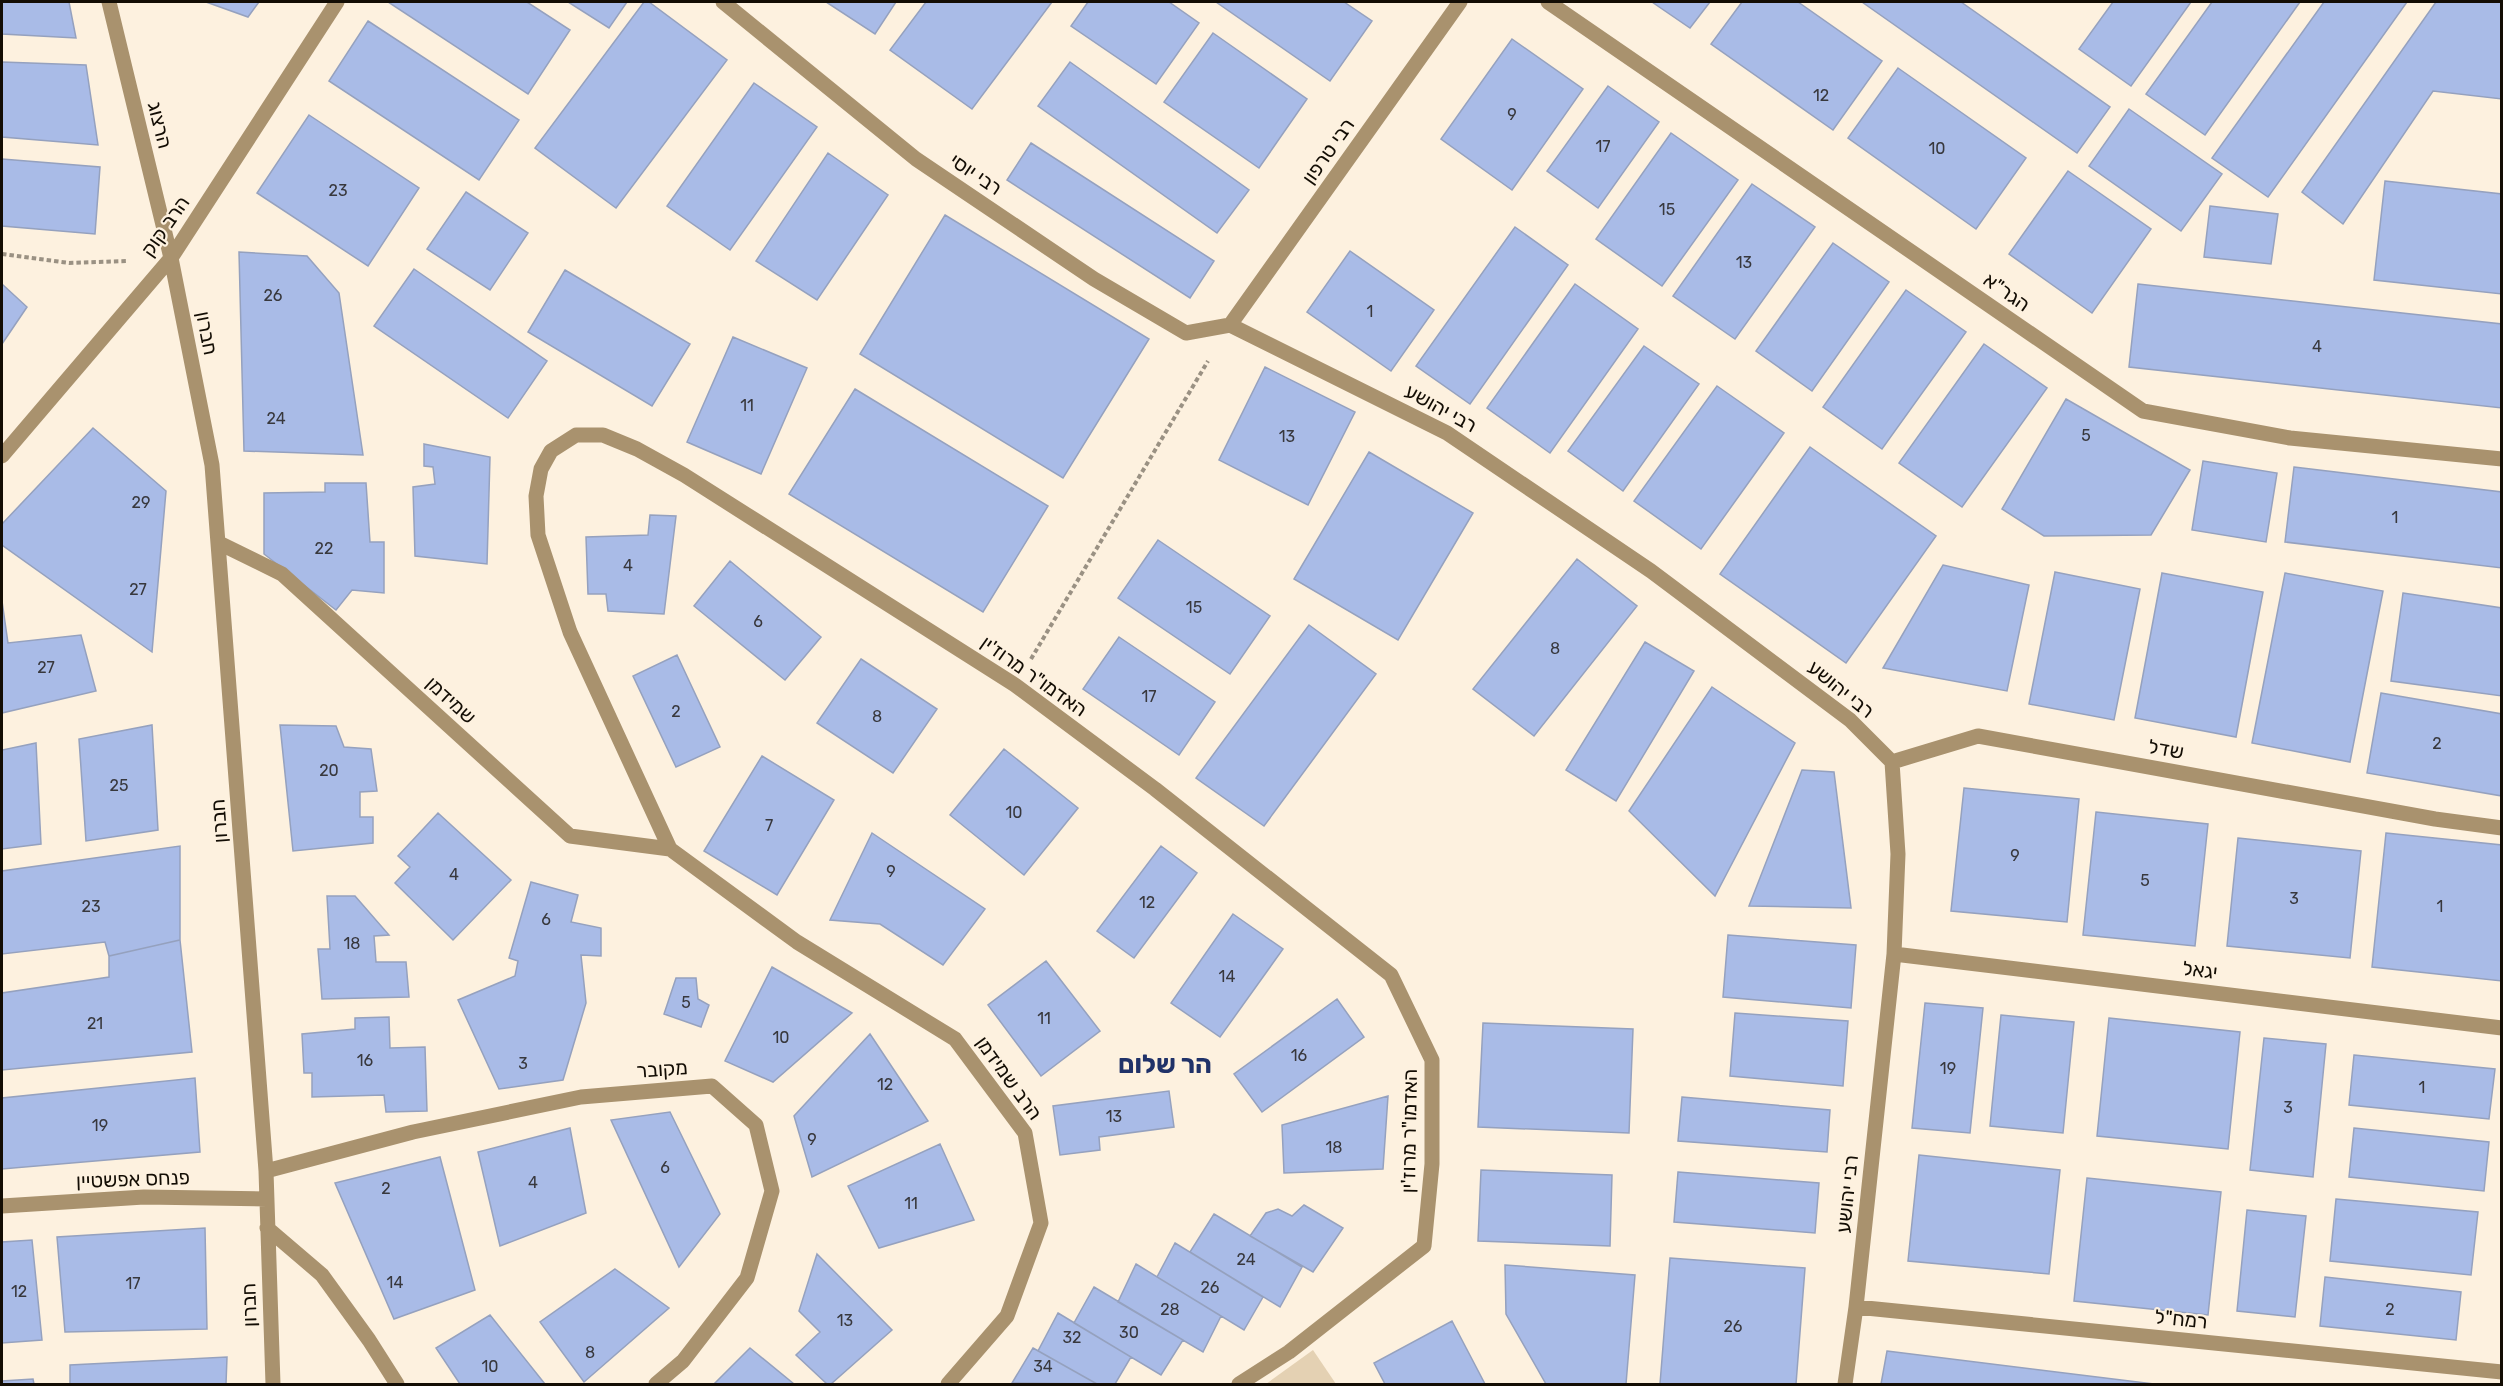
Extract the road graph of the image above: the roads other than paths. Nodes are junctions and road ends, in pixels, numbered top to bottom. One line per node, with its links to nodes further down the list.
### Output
1 (109, 2): 6 (street, הרצוג)
2 (337, 2): 6 (street, הרב קוק)
3 (723, 2): 7 (street, רבי יוסי)
4 (1460, 2): 7 (street, רבי טרפון)
5 (1548, 2): 9 (street, הגר"א)
6 (171, 258): 8 (street, הרב קוק); 10 (street, חברון)
7 (1230, 325): 11 (street, רבי יהושע)
8 (2, 456)
9 (2502, 459)
10 (219, 543): 13 (street, שמידמן); 16 (street, חברון)
11 (1892, 762): 12 (street, שדל); 14 (street, רבי יהושע)
12 (2502, 828)
13 (670, 849): 25 (street, הרב שמידמן); 26 (street, האדמו"ר מרוז'ין)
14 (1894, 954): 15 (street, יגאל); 20 (street, רבי יהושע)
15 (2502, 1028)
16 (266, 1171): 17 (street, חברון); 24 (street, מקובר)
17 (267, 1198): 18 (street, פנחס אפשטיין); 19 (street, חברון)
18 (2, 1206)
19 (267, 1228): 22 (street, חברון); 23 (street)
20 (1856, 1307): 21 (street, רמח"ל); 27 (street, רבי יהושע)
21 (2502, 1372)
22 (273, 1384)
23 (397, 1384)
24 (656, 1384)
25 (948, 1384)
26 (1239, 1384)
27 (1845, 1384)

